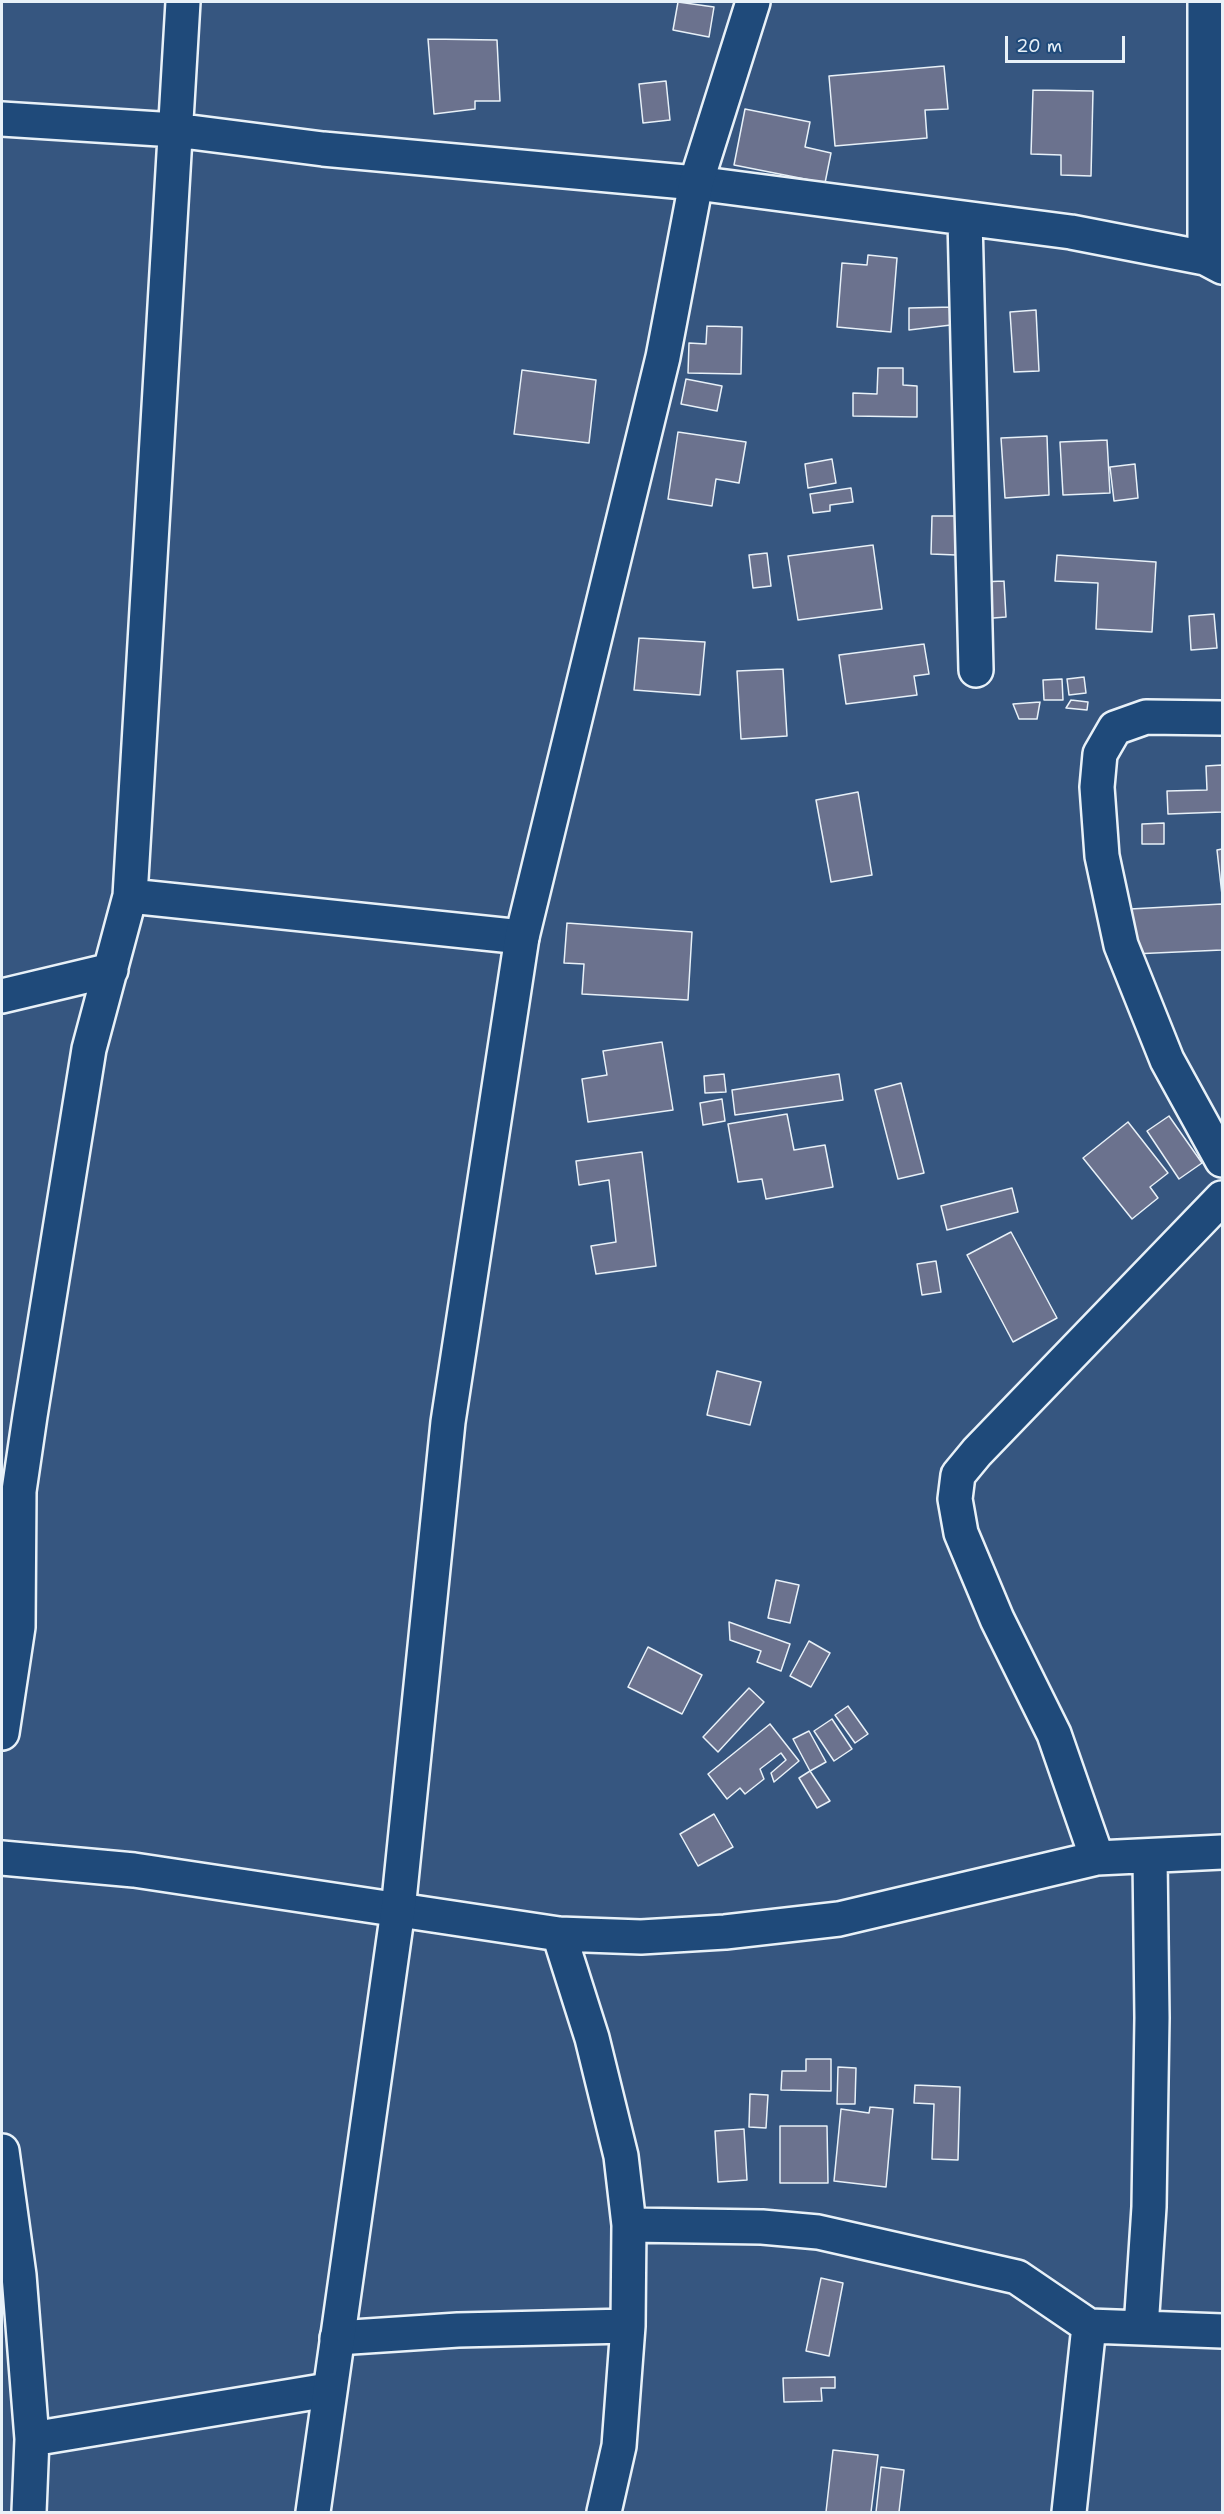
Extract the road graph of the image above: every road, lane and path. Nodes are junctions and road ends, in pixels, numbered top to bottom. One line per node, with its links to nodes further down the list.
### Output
1 (183, 2): 5 (street)
2 (753, 2): 6 (street)
3 (1204, 2): 8 (street)
4 (2, 119): 5 (street)
5 (175, 130): 6 (street); 11 (street)
6 (696, 183): 7 (street); 12 (street)
7 (964, 219): 8 (street); 9 (street)
8 (1214, 262)
9 (976, 670)
10 (1222, 718): 15 (street)
11 (130, 897): 12 (street); 13 (street)
12 (522, 937): 23 (street)
13 (111, 970): 14 (street); 17 (street)
14 (2, 996)
15 (1222, 1160)
16 (1222, 1198): 22 (street)
17 (10, 1627): 18 (street)
18 (2, 1733)
19 (1222, 1852): 20 (street)
20 (1150, 1857): 22 (street); 29 (street)
21 (2, 1858): 23 (street)
22 (1097, 1858): 24 (street)
23 (398, 1910): 24 (street); 31 (street)
24 (559, 1934): 26 (street)
25 (2, 2151): 33 (street)
26 (629, 2225): 27 (street); 28 (street)
27 (628, 2326): 31 (street); 36 (street)
28 (1089, 2326): 29 (street); 37 (street)
29 (1140, 2328): 30 (street)
30 (1222, 2331)
31 (337, 2338): 32 (street)
32 (328, 2390): 33 (street); 35 (street)
33 (32, 2439): 34 (street)
34 (29, 2512)
35 (313, 2512)
36 (604, 2512)
37 (1069, 2512)

